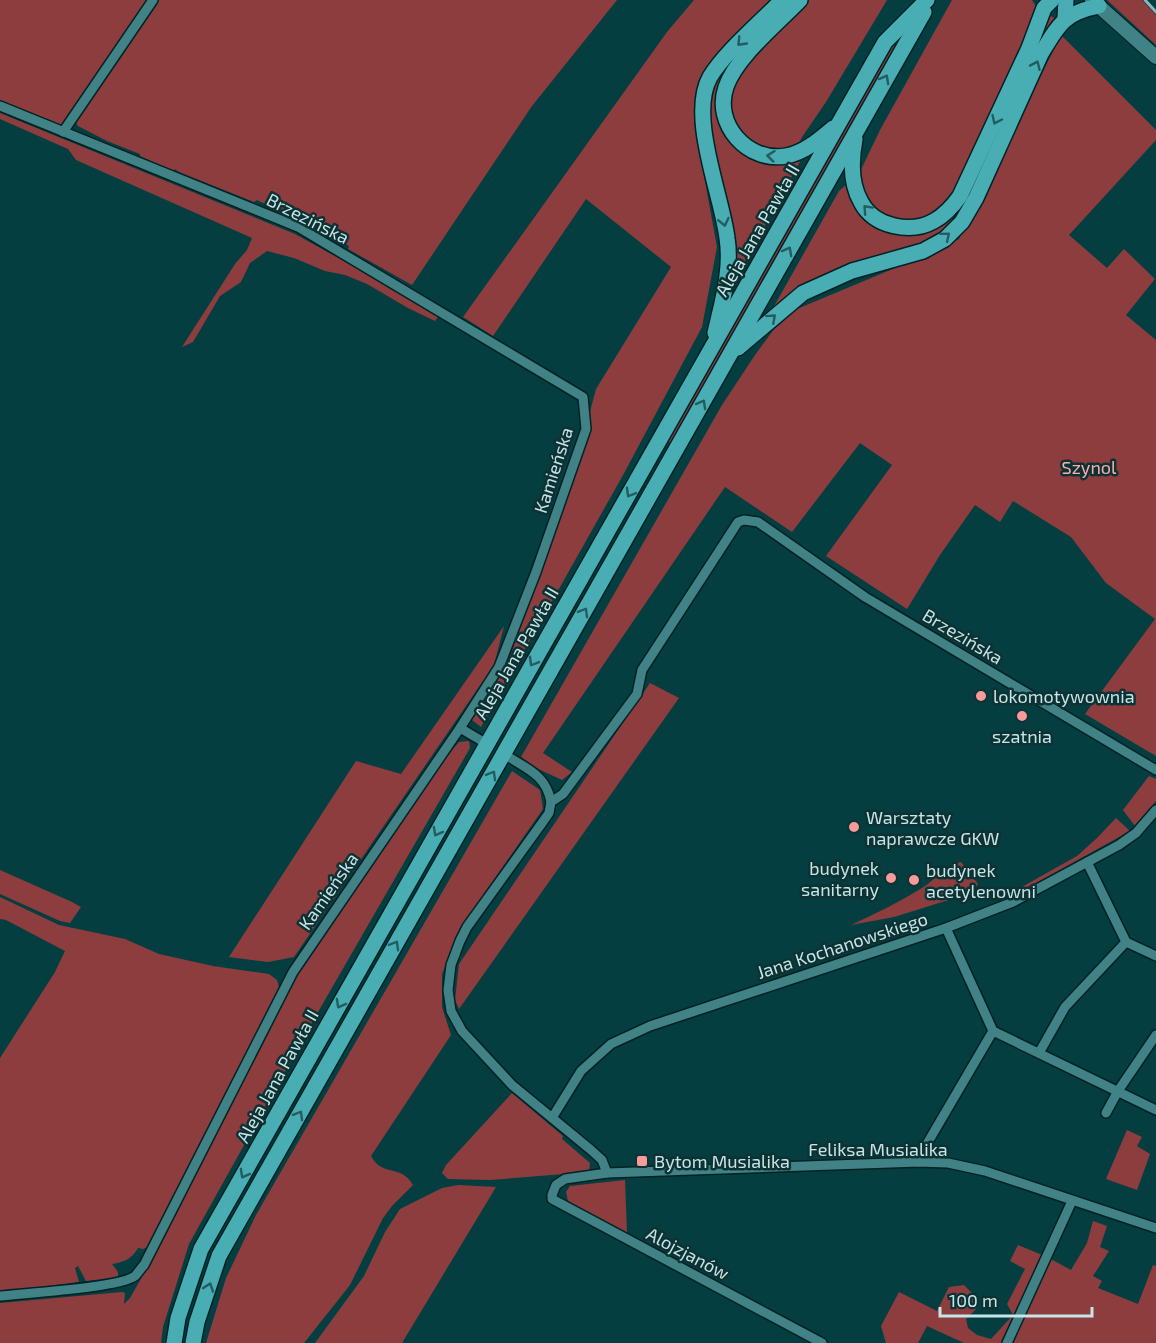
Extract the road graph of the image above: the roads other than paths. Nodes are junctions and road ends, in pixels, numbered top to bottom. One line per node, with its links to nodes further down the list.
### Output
1 (153, 0): 13 (street)
2 (782, 0): 14 (main road, one-way to 14)
3 (801, 0): 11 (main road, one-way to 3)
4 (928, 0): 11 (main road, Aleja Jana Pawła II); 12 (main road, Aleja Jana Pawła II, one-way to 4)
5 (1066, 0): 8 (main road)
6 (1046, 3): 12 (main road, one-way to 12)
7 (1095, 3): 8 (main road); 9 (main road)
8 (1065, 18): 15 (main road, one-way to 8)
9 (1156, 57)
10 (0, 106): 13 (street, Brzezińska)
11 (840, 123): 14 (main road, Aleja Jana Pawła II)
12 (856, 130): 15 (main road, Aleja Jana Pawła II, one-way to 12)
13 (63, 132): 16 (street, Brzezińska)
14 (712, 348): 18 (main road, Aleja Jana Pawła II, one-way to 18)
15 (728, 357): 19 (main road, Aleja Jana Pawła II, one-way to 15)
16 (583, 397): 17 (street, Kamieńska)
17 (460, 728): 18 (street); 39 (street, Kamieńska)
18 (487, 744): 40 (main road, Aleja Jana Pawła II, one-way to 40)
19 (504, 754): 21 (street); 41 (main road, Aleja Jana Pawła II, one-way to 19)
20 (1156, 770): 21 (street, Brzezińska)
21 (551, 802): 33 (street)
22 (1156, 810): 23 (street, Jana Kochanowskiego)
23 (1087, 862): 24 (street, Jana Kochanowskiego); 25 (street)
24 (946, 928): 27 (street); 33 (street, Jana Kochanowskiego)
25 (1126, 942): 26 (street); 29 (street)
26 (1156, 956)
27 (993, 1031): 29 (street); 34 (street)
28 (1156, 1035): 30 (street)
29 (1039, 1053): 30 (street)
30 (1118, 1091): 31 (street); 32 (street)
31 (1156, 1110)
32 (1106, 1113)
33 (552, 1119): 35 (street)
34 (919, 1162): 35 (street, Feliksa Musialika); 37 (street, Feliksa Musialika)
35 (607, 1173): 36 (street, Feliksa Musialika)
36 (556, 1185): 42 (street, Alojzjanów)
37 (1072, 1200): 38 (street, Feliksa Musialika); 43 (street)
38 (1156, 1228)
39 (0, 1296)
40 (174, 1343)
41 (193, 1343)
42 (822, 1343)
43 (1007, 1343)

